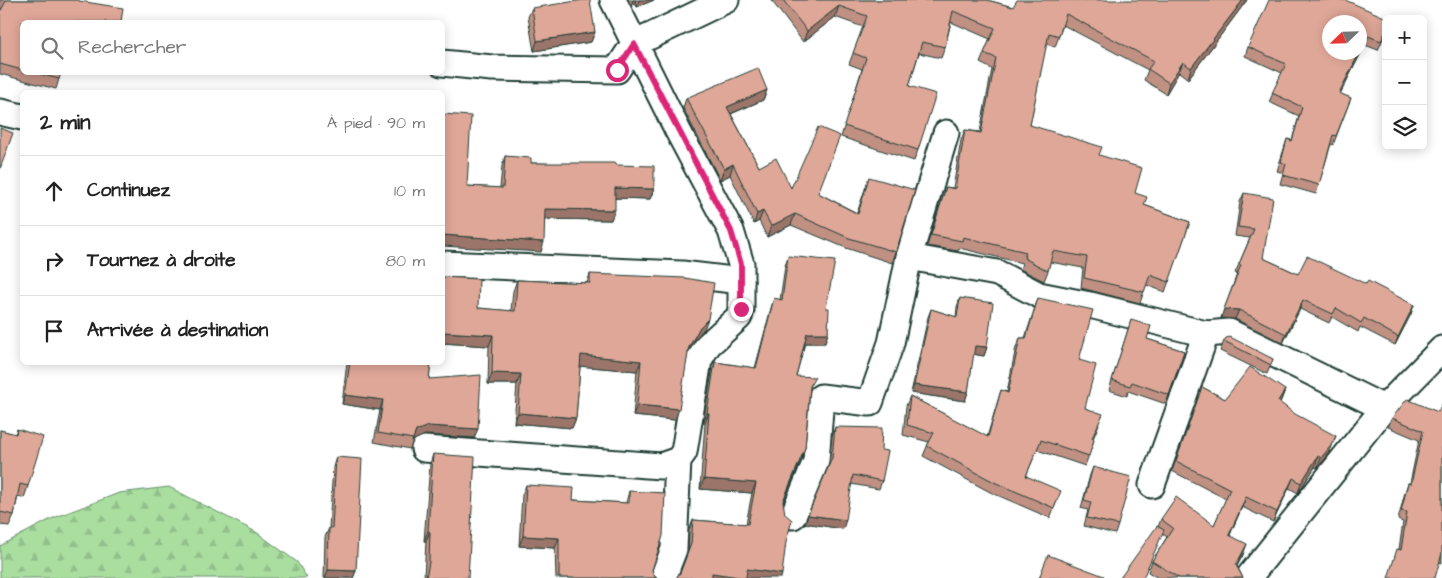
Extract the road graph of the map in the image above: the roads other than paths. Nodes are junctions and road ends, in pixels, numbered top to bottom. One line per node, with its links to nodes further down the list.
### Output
1 (613, 0): 3 (street)
2 (726, 0): 3 (street)
3 (634, 44): 4 (street); 10 (street)
4 (445, 63)
5 (0, 112): 6 (street)
6 (20, 117)
7 (946, 133): 8 (street)
8 (909, 257): 11 (street); 17 (street)
9 (445, 264): 10 (street)
10 (741, 281): 15 (street)
11 (1206, 334): 13 (street); 16 (street)
12 (1442, 349): 13 (street)
13 (1384, 408): 19 (street)
14 (424, 450): 15 (street)
15 (678, 460): 18 (street)
16 (1152, 485)
17 (793, 516)
18 (663, 578)
19 (1248, 578)

